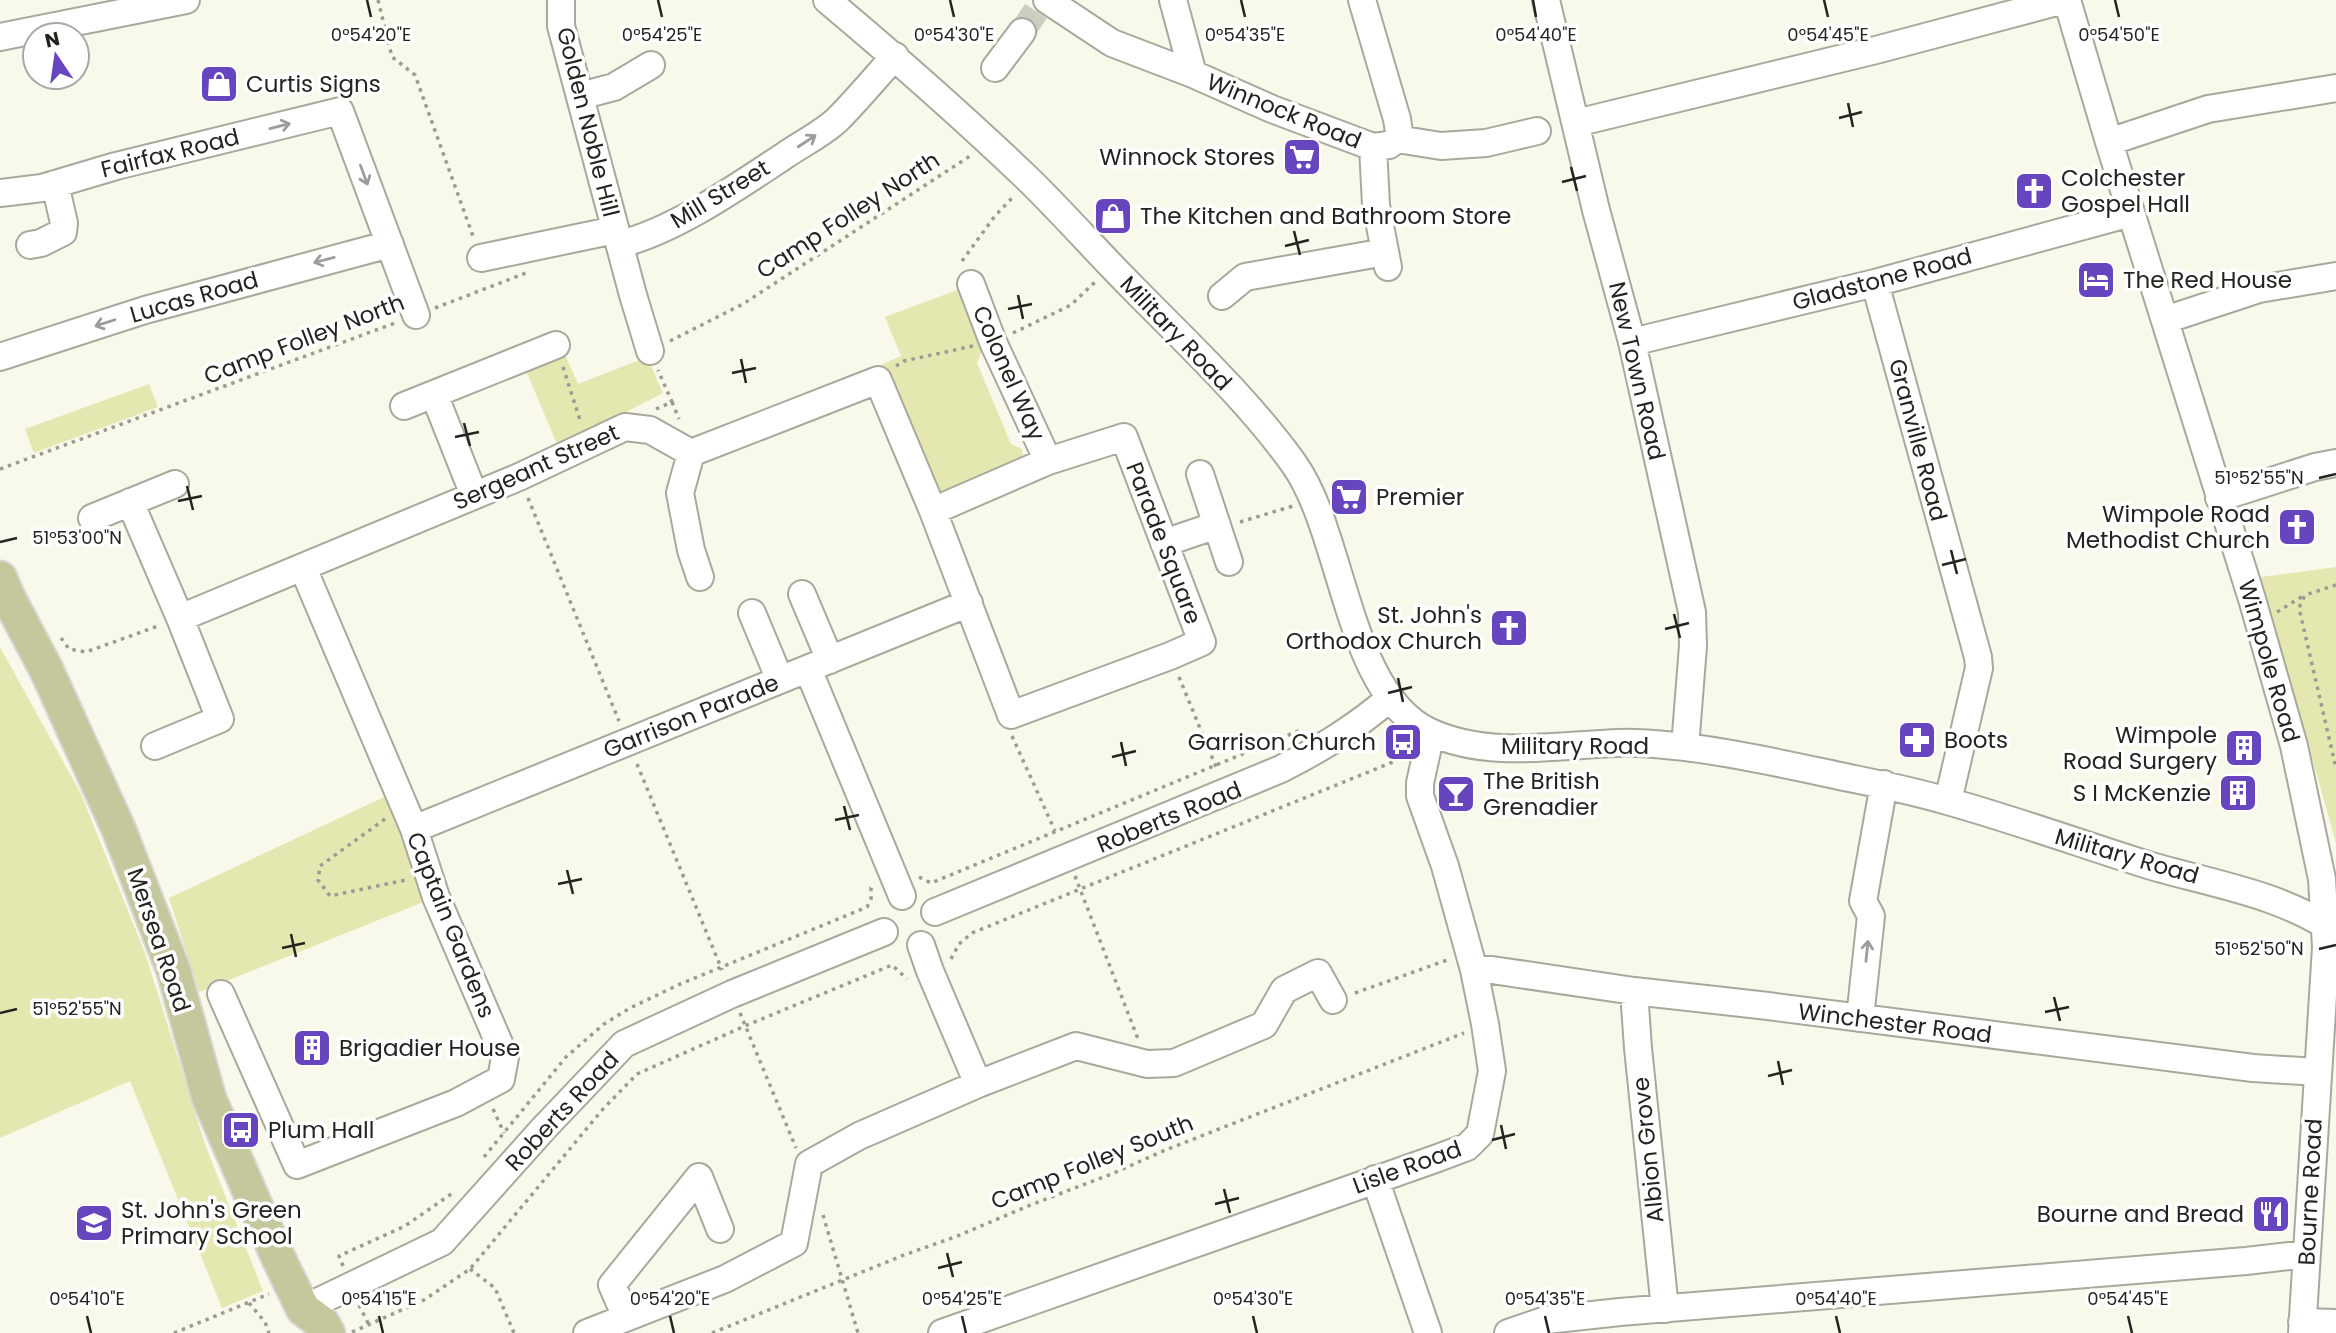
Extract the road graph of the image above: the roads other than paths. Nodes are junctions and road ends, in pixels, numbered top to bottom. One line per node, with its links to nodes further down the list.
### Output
1 (186, 0): 8 (street)
2 (561, 0): 16 (street, Golden Noble Hill)
3 (827, 0): 11 (street, Military Road)
4 (1173, 0): 14 (street)
5 (1363, 0): 20 (street)
6 (1546, 0): 17 (street, New Town Road)
7 (2066, 0): 17 (street); 19 (street, Wimpole Road)
8 (94, 9): 10 (street)
9 (1037, 11): 13 (street); 14 (street, Winnock Road)
10 (0, 37)
11 (895, 56): 24 (street, Mill Street, one-way to 11); 62 (street, Military Road)
12 (650, 65): 16 (street)
13 (995, 68)
14 (1193, 74): 20 (street, Winnock Road)
15 (2336, 88): 19 (street)
16 (580, 96): 24 (street, Golden Noble Hill)
17 (1576, 123): 34 (street, New Town Road)
18 (1537, 131): 20 (street, Winnock Road)
19 (2109, 142): 23 (street, Wimpole Road)
20 (1385, 143): 31 (street)
21 (55, 184): 22 (street, Fairfax Road); 25 (street, Fairfax Road, one-way to 25); 26 (street)
22 (0, 193)
23 (2131, 212): 30 (street, Gladstone Road); 33 (street, Wimpole Road)
24 (617, 237): 27 (street, Mill Street); 36 (street)
25 (390, 244): 32 (street); 37 (street, Lucas Road, one-way to 37)
26 (30, 245)
27 (481, 258)
28 (967, 273): 41 (street, Colonel Way)
29 (2336, 276): 33 (street)
30 (1875, 283): 34 (street, Gladstone Road); 67 (street, Granville Road)
31 (1222, 296)
32 (416, 315)
33 (2165, 320): 46 (street, Wimpole Road)
34 (1632, 342): 65 (street, New Town Road)
35 (556, 345): 38 (street)
36 (650, 351)
37 (0, 358)
38 (434, 394): 39 (street); 45 (street)
39 (404, 407)
40 (691, 453): 45 (street, Sergeant Street); 48 (street); 54 (street)
41 (1048, 461): 48 (street, Parade Square); 51 (street, Parade Square)
42 (2336, 463): 46 (street)
43 (1200, 474): 50 (street)
44 (175, 484): 47 (street)
45 (474, 495): 53 (street, Sergeant Street)
46 (2219, 498): 71 (street, Wimpole Road)
47 (131, 502): 49 (street); 59 (street)
48 (933, 511): 57 (street)
49 (92, 518)
50 (1217, 527): 51 (street); 52 (street)
51 (1164, 542): 57 (street, Parade Square)
52 (1229, 562)
53 (303, 568): 59 (street, Sergeant Street); 68 (street, Captain Gardens)
54 (700, 577)
55 (3, 593): 86 (main road, Mersea Road)
56 (802, 594): 60 (street)
57 (968, 603): 60 (street, Garrison Parade)
58 (752, 612): 61 (street)
59 (180, 618): 64 (street)
60 (819, 664): 61 (street, Garrison Parade); 69 (street)
61 (780, 680): 68 (street, Garrison Parade)
62 (1390, 698): 63 (street, Military Road); 70 (street, Roberts Road)
63 (1424, 729): 65 (street, Military Road); 74 (street, Lisle Road)
64 (155, 746)
65 (1685, 747): 66 (street, Military Road)
66 (1884, 784): 67 (street, Military Road); 78 (street, one-way to 66)
67 (1948, 801): 71 (street, Military Road)
68 (409, 818): 76 (street, Captain Gardens)
69 (902, 896): 70 (street); 72 (street)
70 (935, 912): 73 (street)
71 (2331, 928): 79 (street, Bourne Road)
72 (884, 932): 73 (street); 86 (street, Roberts Road)
73 (921, 944): 80 (street)
74 (1471, 962): 75 (street, Winchester Road); 81 (street, Lisle Road)
75 (1634, 991): 78 (street, Winchester Road); 84 (street, Albion Grove)
76 (221, 994)
77 (1333, 1000): 80 (street)
78 (1860, 1018): 79 (street, Winchester Road)
79 (2317, 1072): 83 (street, Bourne Road)
80 (978, 1084): 85 (street)
81 (1375, 1180): 91 (street, Lisle Road); 92 (street)
82 (720, 1229): 85 (street)
83 (2307, 1254): 84 (street); 88 (street, Bourne Road)
84 (1665, 1309): 93 (street)
85 (626, 1317): 90 (street)
86 (303, 1321): 89 (main road, Mersea Road)
87 (2336, 1323): 88 (street)
88 (2302, 1328)
89 (328, 1333)
90 (587, 1333)
91 (942, 1333)
92 (1428, 1333)
93 (1508, 1333)

